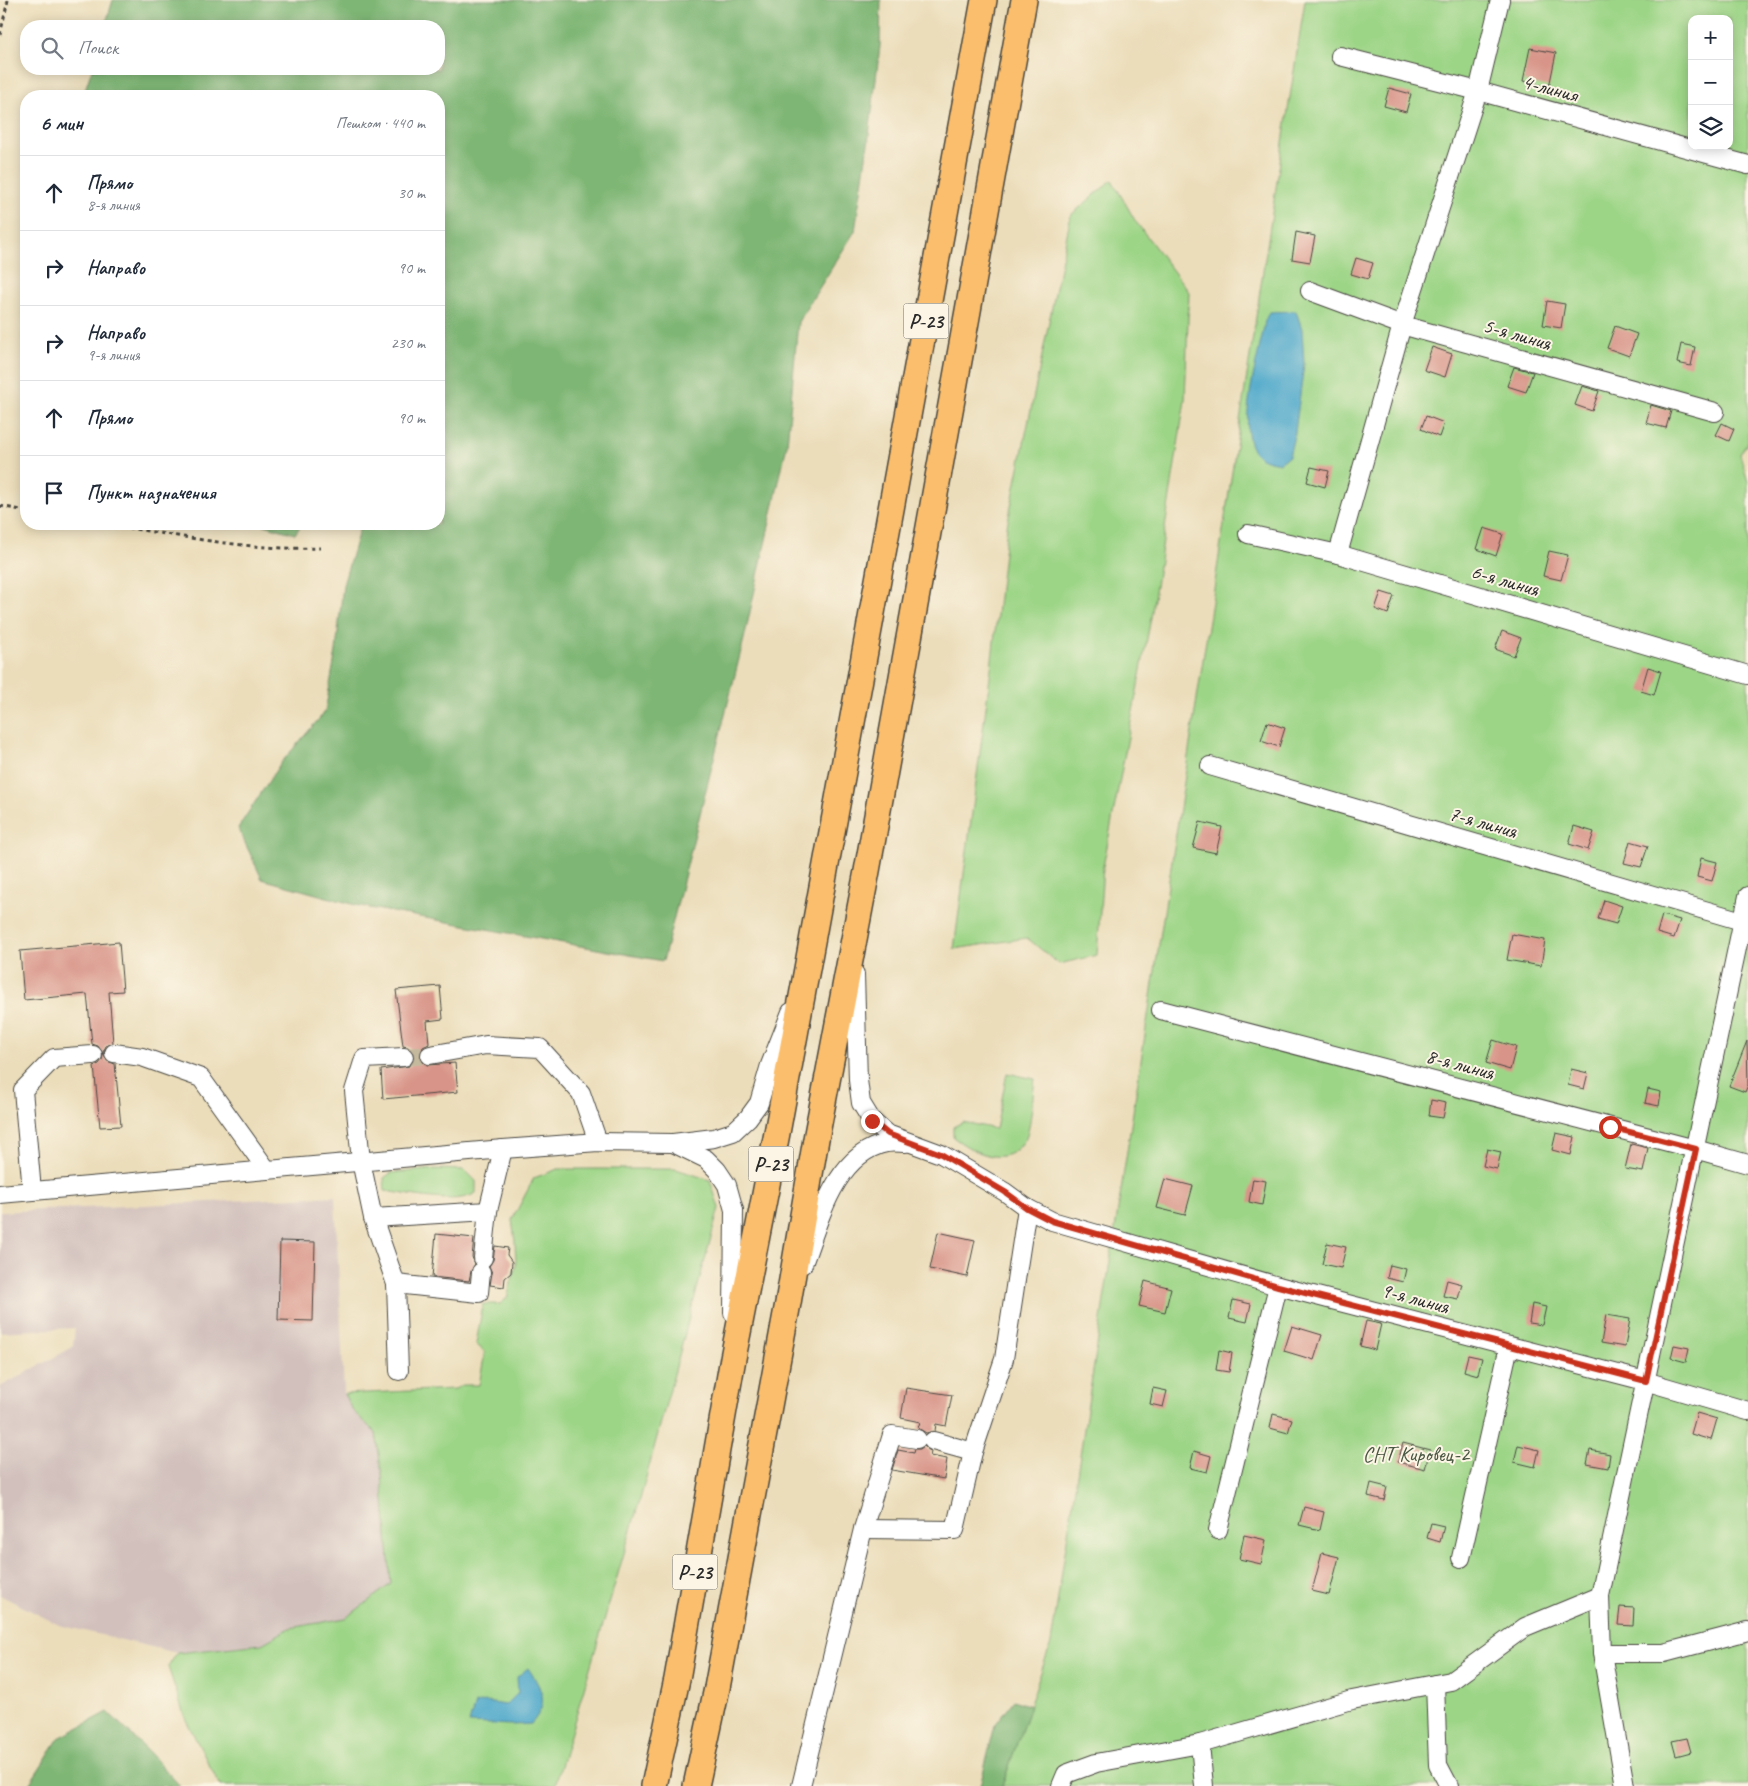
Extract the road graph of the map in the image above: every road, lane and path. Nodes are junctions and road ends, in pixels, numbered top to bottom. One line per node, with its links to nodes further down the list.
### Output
1 (8, 0): 5 (path)
2 (984, 0): 23 (highway, Р-23)
3 (1024, 0): 22 (highway, Р-23)
4 (1500, 0): 7 (street)
5 (0, 34)
6 (1340, 56): 7 (street, 4-линия)
7 (1478, 92): 8 (street, 4-линия); 10 (street)
8 (1748, 165)
9 (1310, 292): 10 (street, 5-я линия)
10 (1402, 325): 11 (street, 5-я линия); 17 (street)
11 (1715, 412)
12 (0, 506): 13 (path)
13 (20, 510)
14 (143, 530): 16 (path)
15 (1248, 534): 17 (street, 6-я линия)
16 (321, 548)
17 (1338, 554): 18 (street, 6-я линия)
18 (1748, 675)
19 (1210, 766): 21 (street, 7-я линия)
20 (1748, 896): 21 (street)
21 (1742, 921): 32 (street)
22 (854, 941): 31 (street, 9-я линия); 44 (highway, Р-23)
23 (807, 968): 30 (street); 46 (highway, Р-23)
24 (1161, 1010): 32 (street, 8-я линия)
25 (114, 1053): 36 (street)
26 (93, 1055): 37 (street)
27 (430, 1055): 29 (street)
28 (404, 1057): 34 (street)
29 (598, 1142): 30 (street); 33 (street)
30 (673, 1143): 46 (street)
31 (916, 1144): 39 (street, 9-я линия); 44 (street)
32 (1696, 1149): 35 (street, 8-я линия); 48 (street)
33 (504, 1150): 34 (street); 40 (street)
34 (360, 1161): 36 (street); 41 (street)
35 (1748, 1164)
36 (267, 1170): 37 (street)
37 (32, 1191): 38 (street)
38 (0, 1194)
39 (1027, 1208): 43 (street, 9-я линия); 50 (street)
40 (488, 1211): 41 (street); 42 (street)
41 (373, 1218): 42 (street)
42 (396, 1284): 47 (street)
43 (1278, 1286): 45 (street, 9-я линия); 52 (street)
44 (788, 1302): 60 (highway, Р-23)
45 (1509, 1346): 48 (street, 9-я линия); 53 (street)
46 (733, 1358): 59 (highway, Р-23)
47 (399, 1371)
48 (1646, 1381): 49 (street, 9-я линия); 54 (street)
49 (1748, 1411)
50 (973, 1452): 51 (street); 51 (street)
51 (863, 1529): 61 (street)
52 (1218, 1530)
53 (1462, 1558)
54 (1600, 1596): 56 (street); 57 (street)
55 (1748, 1631): 56 (street)
56 (1602, 1653): 65 (street)
57 (1435, 1684): 58 (street); 64 (street)
58 (1200, 1744): 62 (street); 63 (street)
59 (654, 1786)
60 (696, 1786)
61 (801, 1786)
62 (1061, 1786)
63 (1204, 1786)
64 (1448, 1786)
65 (1625, 1786)

